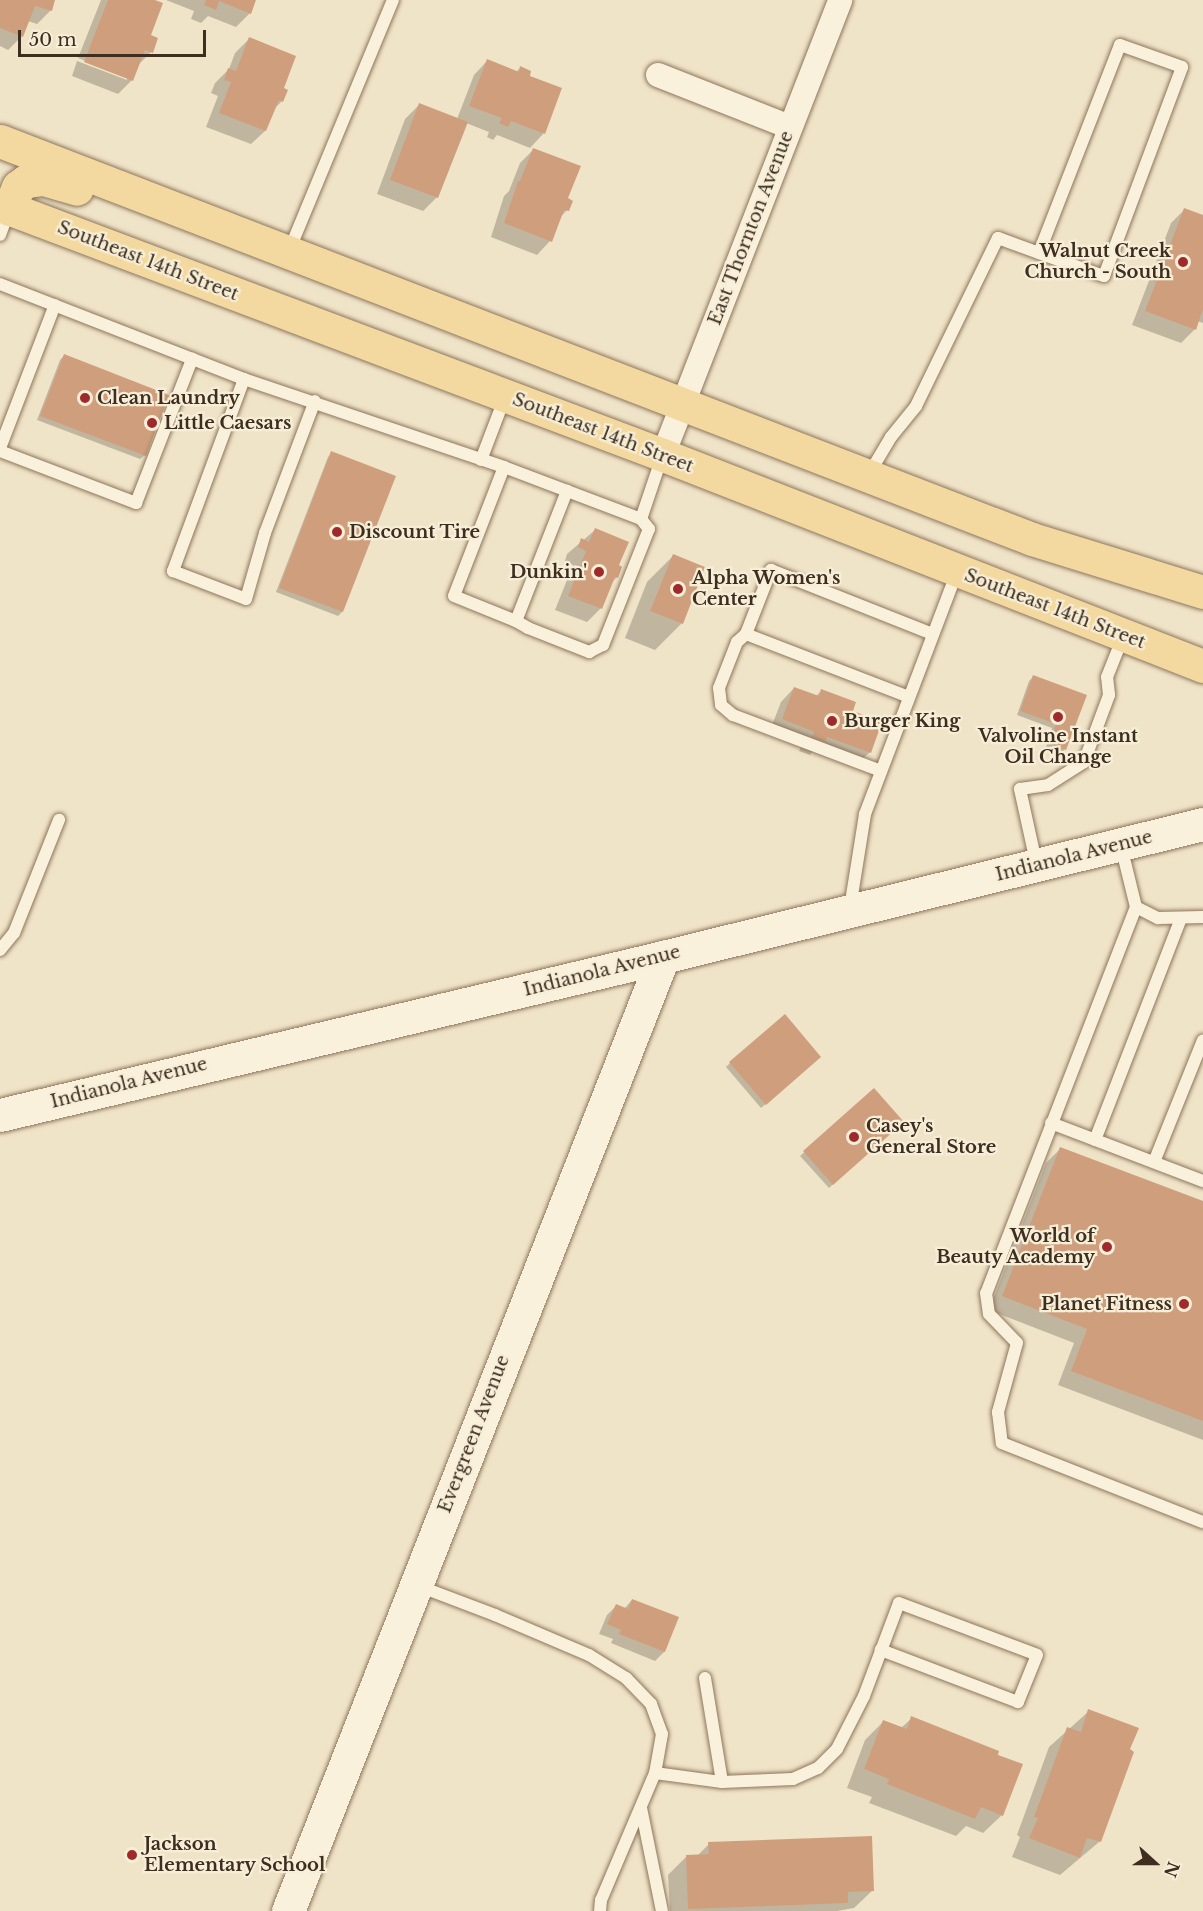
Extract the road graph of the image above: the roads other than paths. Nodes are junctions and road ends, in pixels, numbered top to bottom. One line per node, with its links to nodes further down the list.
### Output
1 (393, 0): 8 (lane)
2 (840, 0): 4 (street, East Thornton Avenue)
3 (658, 75): 4 (street)
4 (790, 128): 16 (street, East Thornton Avenue)
5 (0, 141): 7 (main road)
6 (3, 216): 7 (main road); 14 (main road, Southeast 14th Street)
7 (239, 233): 8 (main road)
8 (289, 252): 16 (main road)
9 (1039, 253): 9 (lane); 21 (lane)
10 (0, 284): 11 (lane)
11 (56, 305): 12 (lane); 17 (lane)
12 (192, 359): 13 (lane); 17 (lane)
13 (244, 379): 15 (lane); 15 (lane)
14 (506, 396): 18 (main road, Southeast 14th Street); 19 (lane)
15 (315, 401): 19 (lane)
16 (683, 404): 18 (street, East Thornton Avenue); 21 (main road)
17 (0, 450)
18 (663, 455): 23 (lane); 24 (main road, Southeast 14th Street)
19 (481, 460): 20 (lane)
20 (504, 467): 22 (lane); 26 (lane)
21 (868, 475): 25 (main road)
22 (567, 491): 23 (lane); 26 (lane)
23 (641, 519): 26 (lane)
24 (957, 571): 28 (lane); 29 (main road, Southeast 14th Street)
25 (1203, 592)
26 (516, 621)
27 (746, 634): 28 (lane); 31 (lane); 32 (lane)
28 (933, 634): 31 (lane)
29 (1123, 635): 30 (main road, Southeast 14th Street); 36 (lane)
30 (1203, 666)
31 (909, 697): 32 (lane)
32 (881, 771): 38 (lane)
33 (59, 820): 41 (lane)
34 (1203, 825): 35 (main road, Indianola Avenue)
35 (1121, 845): 36 (main road, Indianola Avenue); 37 (lane)
36 (1037, 865): 38 (main road, Indianola Avenue)
37 (1136, 907): 40 (lane); 45 (lane)
38 (850, 910): 42 (main road, Indianola Avenue)
39 (1203, 917): 40 (lane)
40 (1181, 918): 46 (lane)
41 (0, 950)
42 (663, 957): 44 (main road, Indianola Avenue); 50 (main road, Evergreen Avenue)
43 (1203, 1040): 47 (lane)
44 (0, 1115)
45 (1051, 1123): 46 (lane); 49 (lane)
46 (1095, 1140): 47 (lane)
47 (1154, 1162): 48 (lane)
48 (1203, 1181)
49 (1203, 1522)
50 (415, 1585): 53 (lane); 56 (main road, Evergreen Avenue)
51 (881, 1650): 51 (lane); 54 (lane)
52 (705, 1678): 54 (lane)
53 (655, 1773): 54 (lane); 55 (lane)
54 (722, 1782)
55 (641, 1808): 57 (lane); 58 (lane)
56 (288, 1911)
57 (600, 1911)
58 (662, 1911)

